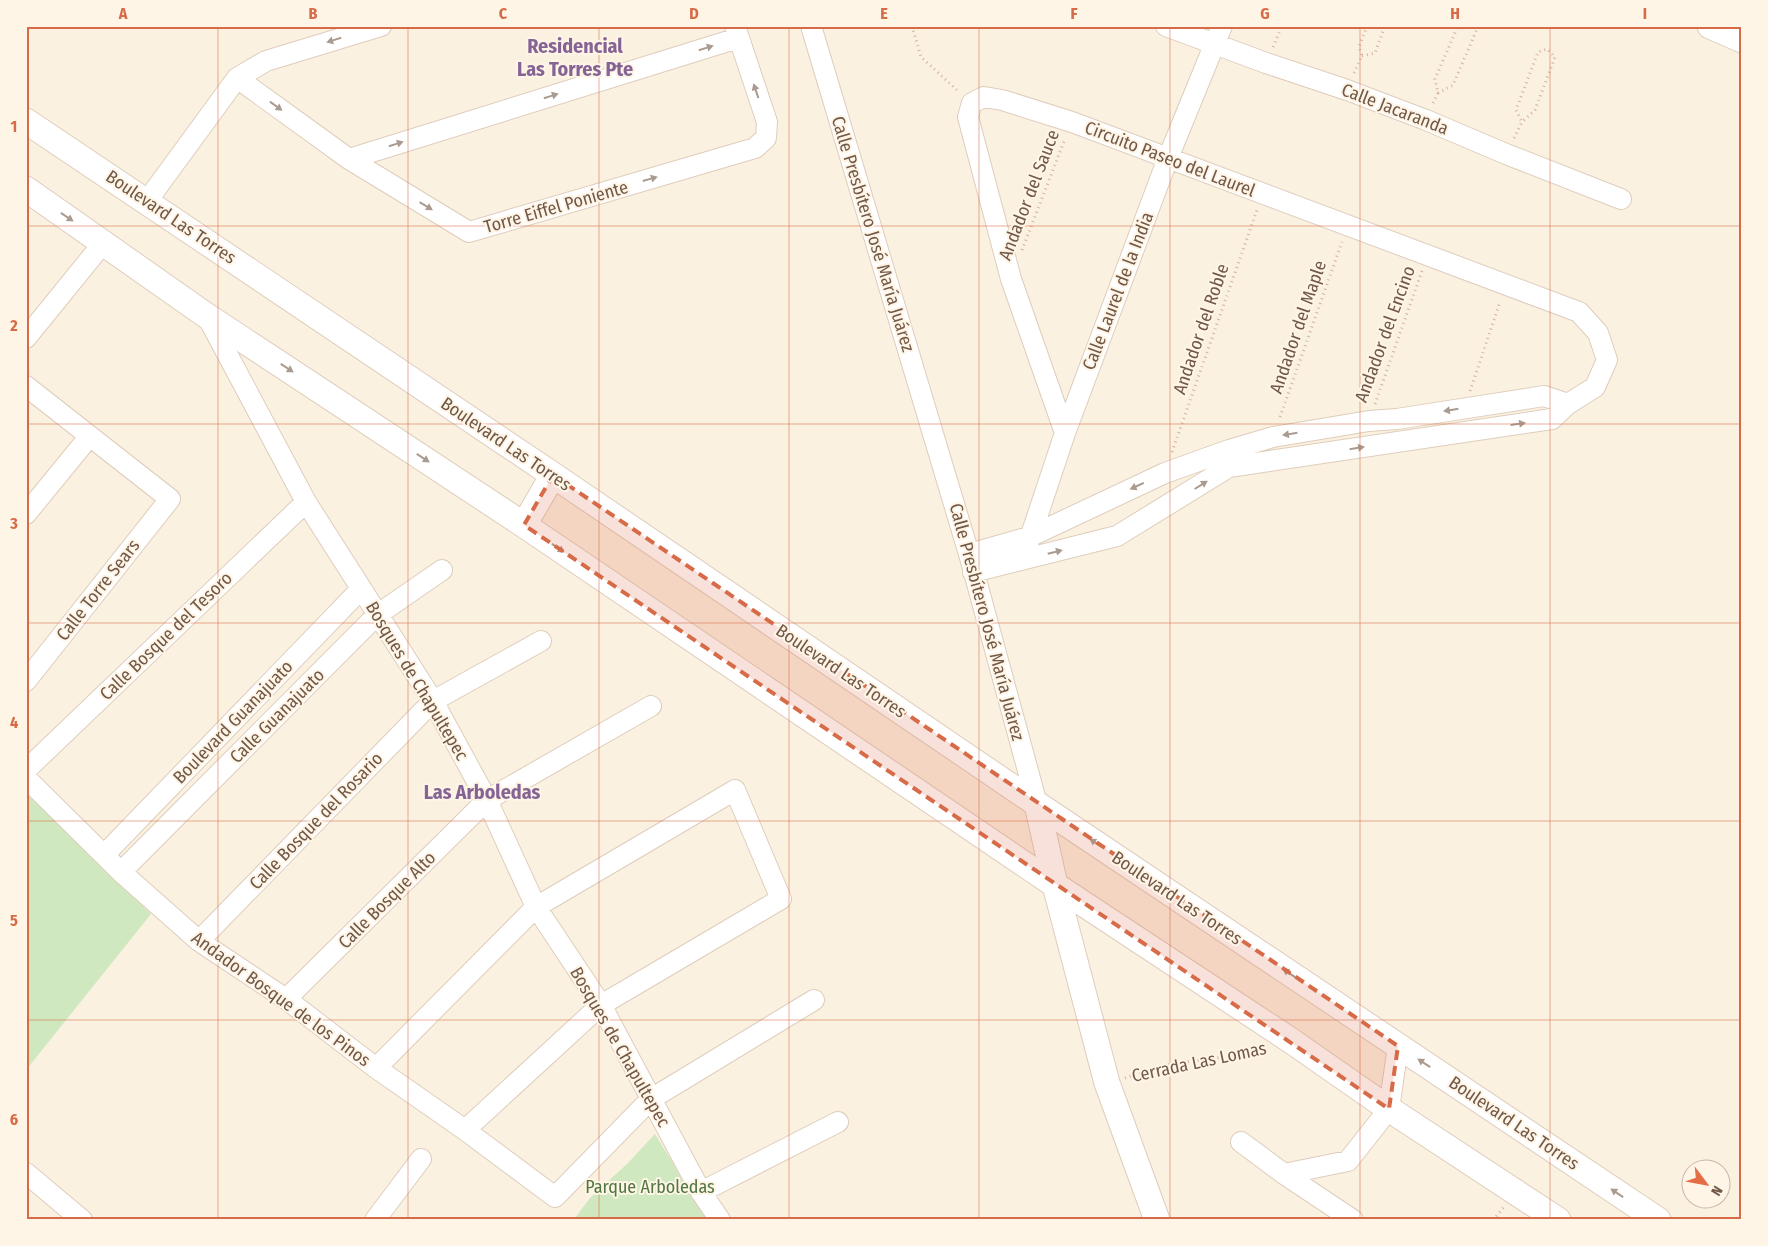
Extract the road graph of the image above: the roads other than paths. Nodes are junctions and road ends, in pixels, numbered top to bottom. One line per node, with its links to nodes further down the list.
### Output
1 (381, 26): 8 (street, one-way to 8)
2 (811, 26): 33 (street, Calle Presbítero José María Juárez)
3 (1166, 26): 6 (street, Calle Jacaranda)
4 (1710, 26): 7 (street)
5 (736, 32): 11 (street, one-way to 5); 11 (street, Torre Eiffel Poniente, one-way to 5)
6 (1219, 35): 10 (street, Calle Laurel de la India); 13 (street, Calle Jacaranda)
7 (1742, 40)
8 (237, 78): 11 (street, Torre Eiffel Poniente, one-way to 11); 14 (street)
9 (26, 121): 14 (street, Boulevard Las Torres)
10 (1168, 158): 21 (street, Circuito Paseo del Laurel); 23 (street, Calle Laurel de la India); 23 (street, Circuito Paseo del Laurel)
11 (349, 159)
12 (26, 189): 15 (street, one-way to 15)
13 (1621, 199)
14 (147, 201): 27 (street, Boulevard Las Torres)
15 (104, 242): 16 (street); 17 (street)
16 (206, 316): 18 (street); 19 (street, Bosques de Chapultepec)
17 (26, 338)
18 (258, 349): 19 (street); 30 (street, one-way to 30)
19 (240, 379): 28 (street, Bosques de Chapultepec)
20 (26, 386): 24 (street)
21 (1568, 404): 22 (street, Circuito Paseo del Laurel, one-way to 22); 25 (street, Circuito Paseo del Laurel, one-way to 21)
22 (1397, 419): 25 (street); 26 (street, Circuito Paseo del Laurel, one-way to 26)
23 (1065, 434): 31 (street, Calle Laurel de la India)
24 (90, 437): 29 (street); 38 (street, Calle Torre Sears)
25 (1401, 441): 26 (street, Circuito Paseo del Laurel, one-way to 25)
26 (1229, 459): 31 (street, Circuito Paseo del Laurel, one-way to 31); 32 (street, Circuito Paseo del Laurel, one-way to 26)
27 (553, 475): 30 (street); 44 (street, Boulevard Las Torres)
28 (306, 502): 35 (street, Bosques de Chapultepec); 41 (street, Calle Bosque del Tesoro)
29 (26, 514)
30 (524, 525): 47 (street, one-way to 47)
31 (1029, 537): 32 (street, Calle Laurel de la India); 33 (street, Circuito Paseo del Laurel)
32 (1024, 559): 33 (street, Circuito Paseo del Laurel)
33 (971, 563): 44 (street, Calle Presbítero José María Juárez)
34 (442, 570): 36 (street, Calle Guanajuato)
35 (361, 589): 36 (street, Bosques de Chapultepec); 45 (street, Boulevard Guanajuato)
36 (377, 615): 39 (street, Bosques de Chapultepec); 46 (street, Calle Guanajuato)
37 (541, 642): 39 (street, Calle Bosque del Rosario)
38 (26, 681)
39 (433, 701): 43 (street, Bosques de Chapultepec); 49 (street, Calle Bosque del Rosario)
40 (651, 706): 43 (street, Calle Bosque Alto)
41 (26, 770)
42 (26, 778): 45 (street, Andador Bosque de los Pinos)
43 (487, 800): 48 (street, Bosques de Chapultepec); 50 (street, Calle Bosque Alto)
44 (1040, 815): 47 (street, Calle Presbítero José María Juárez); 53 (street, Boulevard Las Torres, one-way to 44)
45 (104, 855): 46 (street, Andador Bosque de los Pinos)
46 (121, 872): 49 (street, Andador Bosque de los Pinos)
47 (1055, 885): 55 (street); 67 (street, Calle Presbítero José María Juárez)
48 (536, 908): 52 (street, Bosques de Chapultepec); 52 (street); 54 (street)
49 (199, 941): 50 (street, Andador Bosque de los Pinos)
50 (286, 999): 54 (street, Andador Bosque de los Pinos)
51 (814, 1000): 56 (street)
52 (601, 1005): 56 (street, Bosques de Chapultepec); 58 (street)
53 (1397, 1054): 55 (street); 70 (street, Boulevard Las Torres, one-way to 53)
54 (376, 1068): 58 (street, Andador Bosque de los Pinos)
55 (1391, 1097): 62 (street); 69 (street)
56 (651, 1099): 58 (street, Andador Bosque de los Pinos); 63 (street, Bosques de Chapultepec)
57 (838, 1122): 63 (street)
58 (465, 1130)
59 (1241, 1142): 62 (street)
60 (421, 1159): 65 (street)
61 (26, 1173): 64 (street)
62 (1284, 1174): 68 (street)
63 (701, 1192): 66 (street, Bosques de Chapultepec)
64 (82, 1220)
65 (375, 1220)
66 (720, 1220)
67 (1157, 1220)
68 (1353, 1220)
69 (1558, 1220)
70 (1658, 1220)

